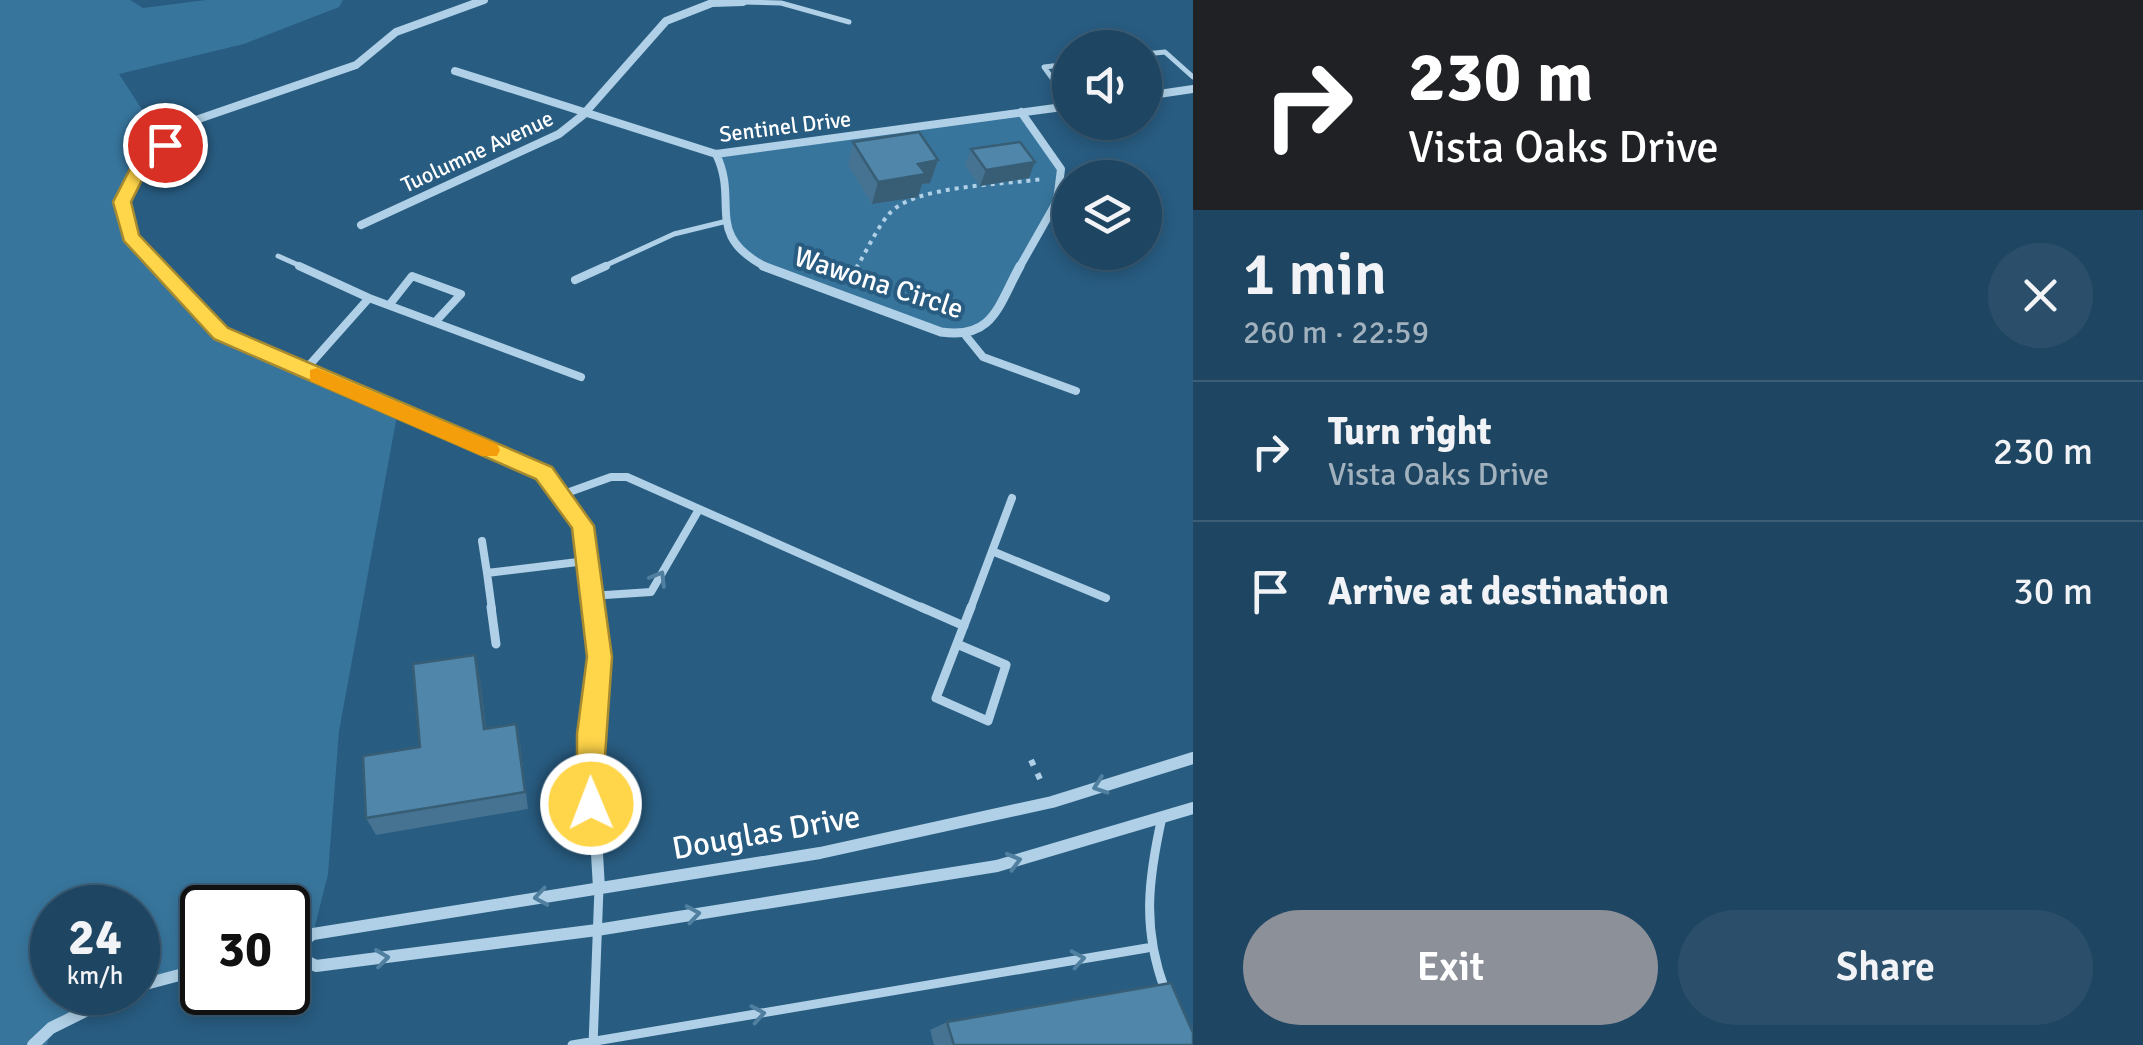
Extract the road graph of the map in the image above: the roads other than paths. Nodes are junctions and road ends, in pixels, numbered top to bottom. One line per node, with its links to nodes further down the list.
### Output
1 (484, 0): 21 (street)
2 (743, 2): 3 (lane); 11 (street, Tuolumne Avenue)
3 (849, 22)
4 (1162, 52): 6 (lane)
5 (455, 71): 11 (street, Sentinel Drive)
6 (1193, 78)
7 (1193, 89): 8 (street)
8 (1162, 94)
9 (1052, 107): 10 (street, Sentinel Drive)
10 (1020, 112): 12 (street, Sentinel Drive); 20 (street, Wawona Circle)
11 (583, 116): 12 (street, Sentinel Drive); 14 (street, Tuolumne Avenue)
12 (716, 154): 13 (street)
13 (722, 222): 16 (lane); 20 (street, Wawona Circle)
14 (361, 224)
15 (278, 256): 17 (lane)
16 (575, 280)
17 (369, 298): 18 (lane); 21 (lane)
18 (390, 304): 19 (lane); 19 (lane)
19 (438, 320): 22 (lane)
20 (966, 336): 23 (lane)
21 (305, 370): 24 (street)
22 (581, 377)
23 (1076, 391)
24 (561, 495): 26 (lane); 29 (street)
25 (1012, 498): 28 (lane)
26 (698, 511): 31 (lane, one-way to 26); 33 (lane)
27 (482, 541): 30 (lane)
28 (992, 551): 32 (lane); 33 (lane)
29 (586, 561): 30 (lane); 31 (street)
30 (487, 573): 34 (lane)
31 (590, 596): 39 (street)
32 (1106, 598)
33 (964, 626): 35 (lane)
34 (496, 644)
35 (957, 644): 35 (lane)
36 (1193, 758): 39 (street, Douglas Drive, one-way to 39)
37 (1193, 808): 38 (street)
38 (1162, 817): 40 (street, one-way to 38); 42 (lane)
39 (600, 888): 40 (lane); 41 (street, Douglas Drive, one-way to 41)
40 (597, 930): 43 (street, one-way to 40); 46 (lane)
41 (310, 936)
42 (1147, 948): 44 (lane); 46 (lane, one-way to 42)
43 (310, 963)
44 (1168, 996)
45 (77, 1015): 47 (street)
46 (593, 1044): 48 (lane)
47 (32, 1045)
48 (572, 1045)

